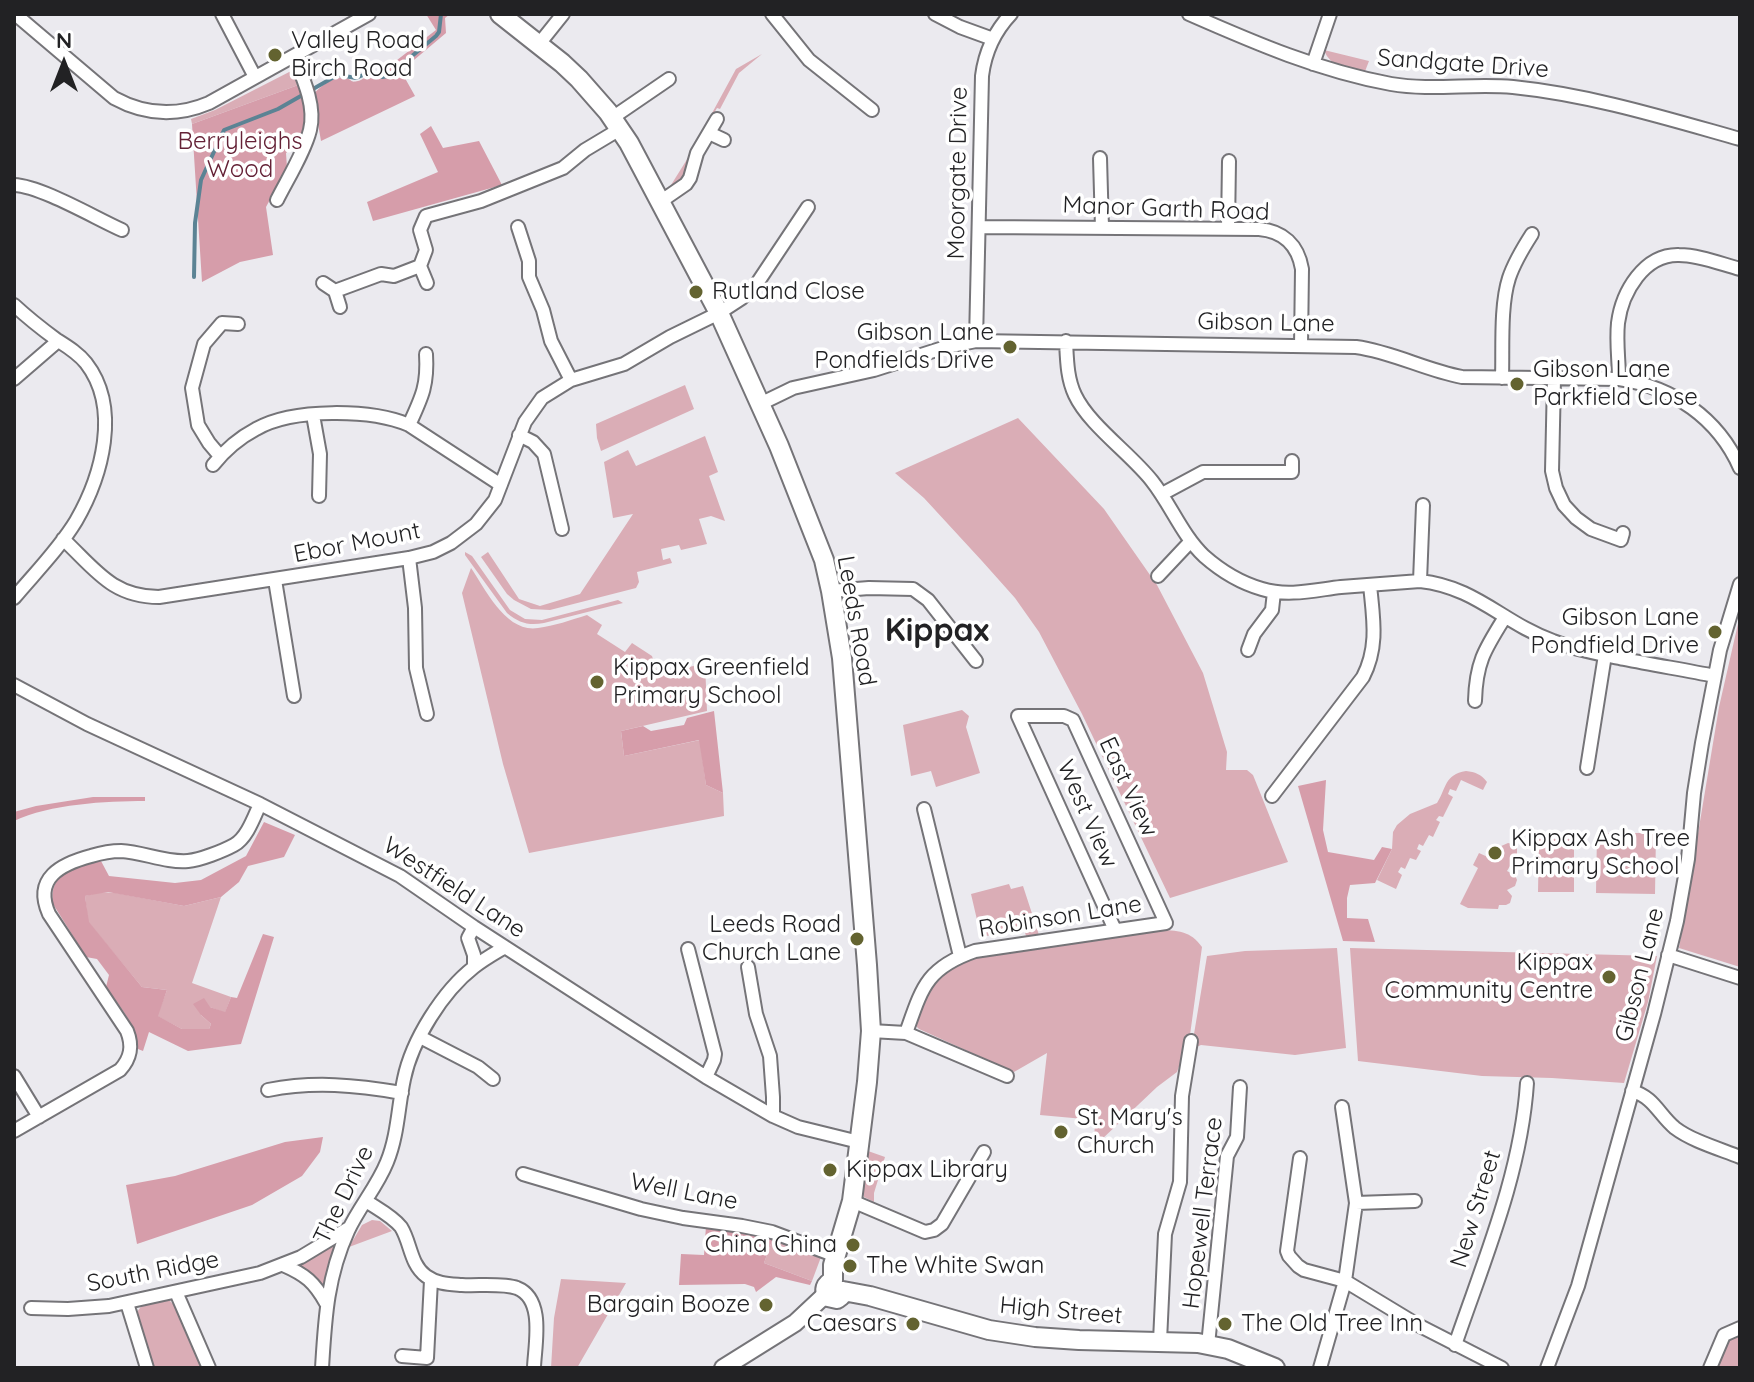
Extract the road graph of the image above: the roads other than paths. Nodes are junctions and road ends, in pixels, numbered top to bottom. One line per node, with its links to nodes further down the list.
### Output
1 (15, 14): 16 (street)
2 (222, 14): 16 (street)
3 (500, 14): 13 (main road, Leeds Road)
4 (563, 14): 13 (street)
5 (790, 14): 11 (street)
6 (935, 14): 12 (street)
7 (1011, 14): 12 (street, Moorgate Drive)
8 (1189, 14): 15 (street, Sandgate Drive)
9 (1330, 14): 15 (street)
10 (361, 16): 14 (street)
11 (776, 18): 18 (street)
12 (993, 39): 31 (street, Moorgate Drive)
13 (539, 44): 20 (main road, Leeds Road)
14 (294, 56): 16 (street); 27 (street)
15 (1313, 64): 22 (street, Sandgate Drive)
16 (255, 77)
17 (669, 79): 20 (street)
18 (872, 110)
19 (717, 119): 21 (street)
20 (616, 124): 28 (main road, Leeds Road); 36 (street)
21 (709, 133): 23 (street); 28 (street)
22 (1740, 139)
23 (724, 140)
24 (1100, 158): 32 (street)
25 (1229, 161): 33 (street)
26 (14, 185): 34 (street)
27 (277, 200)
28 (660, 202): 43 (main road, Leeds Road)
29 (808, 207): 43 (street)
30 (518, 227): 54 (street)
31 (979, 227): 32 (street, Manor Garth Road); 46 (street, Moorgate Drive)
32 (1102, 228): 33 (street, Manor Garth Road)
33 (1228, 229): 48 (street, Manor Garth Road)
34 (122, 230)
35 (1532, 234): 50 (street)
36 (420, 266): 39 (street); 40 (street)
37 (1740, 269): 53 (street)
38 (323, 283): 40 (street)
39 (427, 283)
40 (335, 291): 42 (street)
41 (14, 305): 45 (street)
42 (340, 307)
43 (719, 313): 54 (street, Ebor Mount); 55 (main road, Leeds Road)
44 (238, 324): 56 (street)
45 (58, 341): 51 (street); 67 (street)
46 (976, 341): 47 (street, Gibson Lane); 55 (street, Gibson Lane)
47 (1066, 341): 48 (street, Gibson Lane); 62 (street)
48 (1301, 346): 50 (street, Gibson Lane)
49 (426, 354): 57 (street)
50 (1502, 378): 52 (street, Gibson Lane)
51 (14, 379)
52 (1554, 379): 53 (street, Gibson Lane); 66 (street)
53 (1619, 379): 60 (street, Gibson Lane)
54 (571, 380): 58 (street, Ebor Mount)
55 (760, 404): 75 (main road, Leeds Road)
56 (313, 415): 57 (street); 63 (street)
57 (409, 425): 61 (street)
58 (519, 435): 61 (street, Ebor Mount); 65 (street)
59 (1292, 461): 62 (street)
60 (1739, 465)
61 (501, 485): 69 (street, Ebor Mount)
62 (1162, 494): 68 (street)
63 (319, 496)
64 (1423, 505): 72 (street)
65 (562, 529)
66 (1623, 533)
67 (63, 539): 71 (street, Ebor Mount); 77 (street)
68 (1190, 542): 70 (street); 76 (street)
69 (409, 558): 71 (street, Ebor Mount); 86 (street)
70 (1158, 576)
71 (275, 580): 84 (street)
72 (1420, 581): 74 (street); 78 (street)
73 (1740, 584): 82 (street, Gibson Lane)
74 (1370, 585): 76 (street); 89 (street)
75 (831, 591): 81 (street); 102 (main road, Leeds Road)
76 (1274, 592): 79 (street)
77 (14, 598)
78 (1505, 617): 80 (street); 85 (street)
79 (1248, 650)
80 (1605, 655): 82 (street); 88 (street)
81 (976, 661)
82 (1715, 676): 97 (street, Gibson Lane)
83 (15, 688): 90 (street, Westfield Lane)
84 (294, 696)
85 (1475, 701)
86 (427, 714)
87 (1018, 716): 92 (street, East View); 94 (street, West View)
88 (1587, 768)
89 (1272, 796)
90 (260, 804): 93 (street, Westfield Lane); 117 (street)
91 (924, 809): 98 (street, Robinson Lane)
92 (1166, 923): 94 (street, Robinson Lane)
93 (474, 927): 95 (street, Westfield Lane); 99 (street)
94 (1115, 930): 98 (street, Robinson Lane)
95 (505, 947): 99 (street, The Drive); 108 (street, Westfield Lane)
96 (688, 949): 108 (street)
97 (1668, 955): 101 (street); 113 (street, Gibson Lane)
98 (960, 956): 103 (street, Robinson Lane)
99 (474, 967): 104 (street, The Drive)
100 (748, 967): 116 (street)
101 (1740, 978)
102 (871, 1031): 103 (street); 119 (main road, Leeds Road)
103 (906, 1033): 107 (street)
104 (420, 1037): 109 (street); 114 (street, The Drive)
105 (1191, 1041): 139 (street)
106 (14, 1076): 117 (street)
107 (1007, 1076)
108 (706, 1077): 116 (street, Westfield Lane)
109 (493, 1079)
110 (1527, 1083): 141 (street, New Street)
111 (1240, 1087): 140 (street, Hopewell Terrace)
112 (268, 1090): 114 (street)
113 (1632, 1091): 121 (street); 151 (street, Gibson Lane)
114 (402, 1093): 124 (street, The Drive)
115 (1342, 1107): 127 (street)
116 (773, 1116): 119 (street, Westfield Lane)
117 (39, 1117): 118 (street)
118 (14, 1131)
119 (859, 1142): 125 (main road, Leeds Road)
120 (984, 1152): 125 (street)
121 (1740, 1157)
122 (1300, 1158): 132 (street)
123 (523, 1174): 129 (street, Well Lane)
124 (366, 1201): 128 (street, The Drive); 131 (street)
125 (852, 1201): 129 (main road, Leeds Road)
126 (1415, 1201): 127 (street)
127 (1356, 1203): 132 (street)
128 (350, 1227): 130 (street, South Ridge); 136 (street, The Drive)
129 (836, 1256): 133 (main road, Leeds Road)
130 (283, 1265): 134 (street, South Ridge); 136 (street)
131 (431, 1280): 142 (street); 143 (street)
132 (1345, 1281): 141 (street); 149 (street)
133 (834, 1289): 139 (main road, High Street); 147 (street)
134 (176, 1292): 135 (street, South Ridge); 145 (street)
135 (127, 1303): 137 (street, South Ridge); 144 (street)
136 (326, 1303): 146 (street, The Drive)
137 (31, 1308)
138 (1740, 1328): 152 (street)
139 (1160, 1341): 140 (main road, High Street)
140 (1208, 1345): 148 (main road, High Street)
141 (1455, 1345): 150 (street)
142 (402, 1356)
143 (534, 1367)
144 (147, 1368)
145 (209, 1368)
146 (322, 1368)
147 (723, 1368)
148 (1275, 1368)
149 (1320, 1368)
150 (1502, 1368)
151 (1547, 1368)
152 (1710, 1368)

